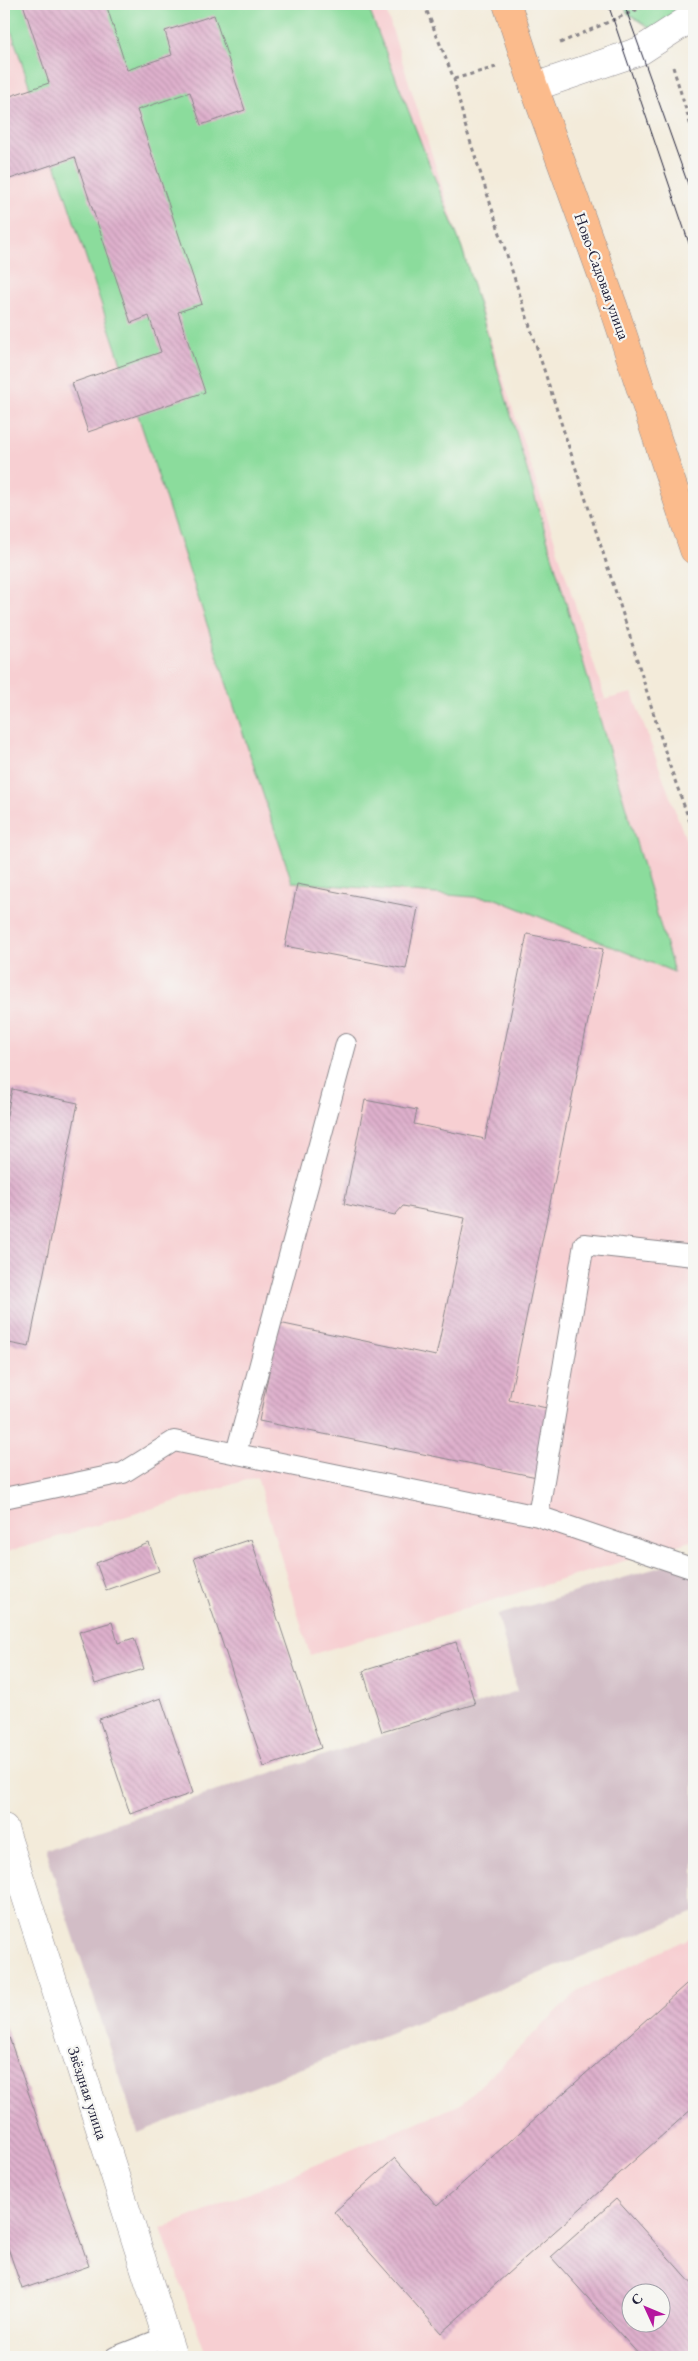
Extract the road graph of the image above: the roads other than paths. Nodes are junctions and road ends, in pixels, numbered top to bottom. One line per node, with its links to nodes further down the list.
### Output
1 (507, 4): 3 (main road, Ново-Садовая улица)
2 (694, 16): 3 (street)
3 (534, 87): 4 (main road, Ново-Садовая улица)
4 (694, 550)
5 (346, 1044): 7 (lane)
6 (694, 1256): 9 (lane)
7 (236, 1453): 8 (lane); 9 (lane)
8 (4, 1498)
9 (538, 1516): 10 (lane)
10 (694, 1569)
11 (4, 1828): 12 (street, Звёздная улица)
12 (169, 2347): 13 (lane)
13 (115, 2357)

